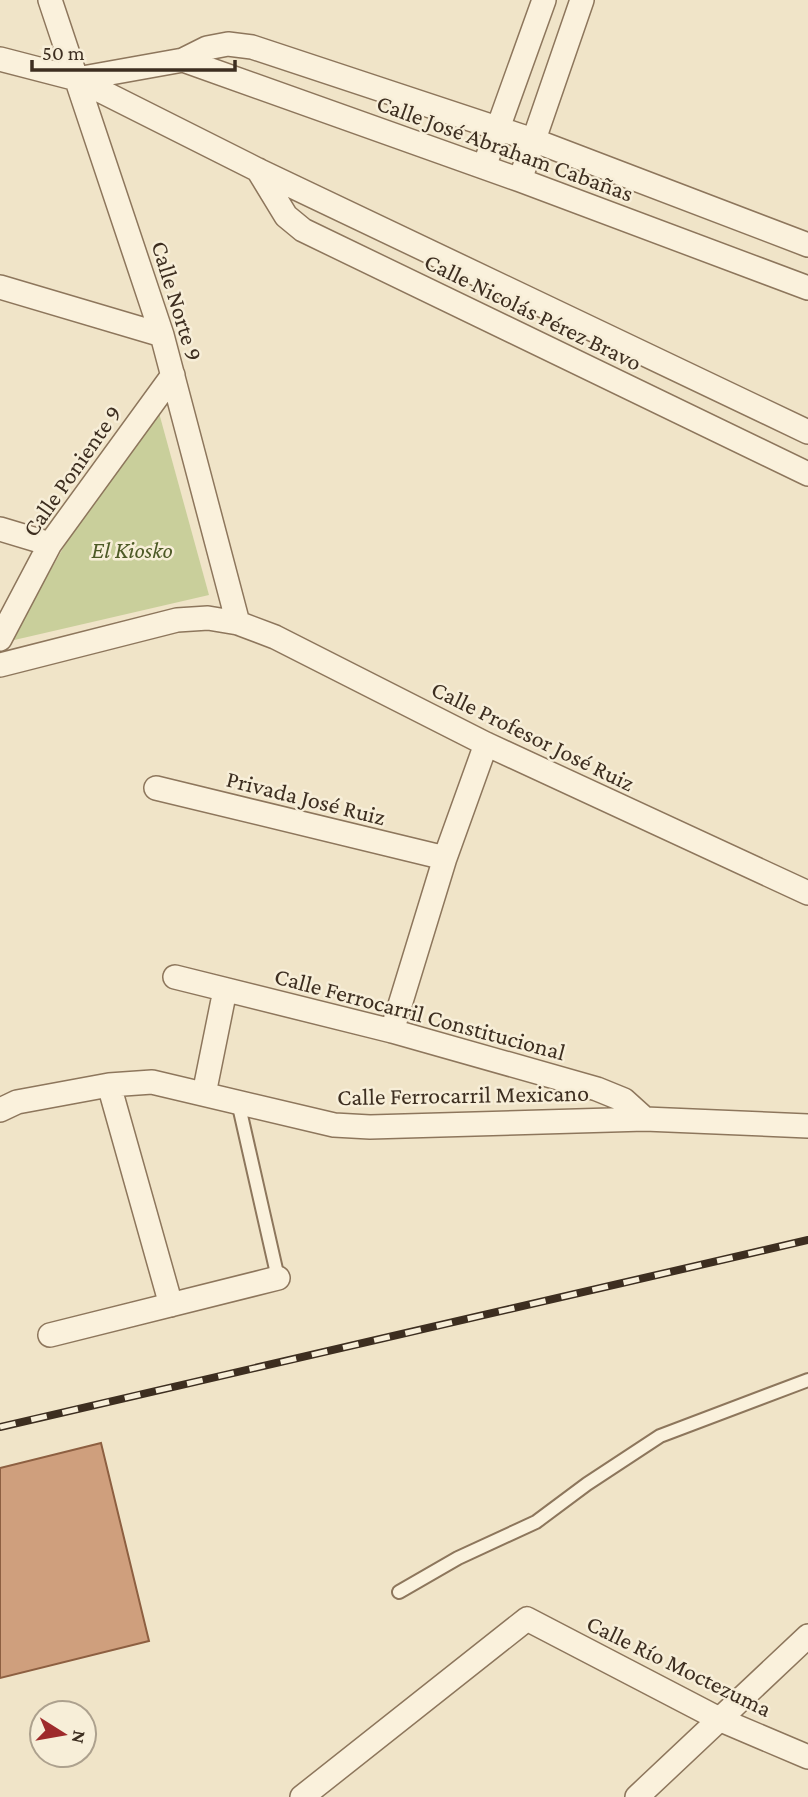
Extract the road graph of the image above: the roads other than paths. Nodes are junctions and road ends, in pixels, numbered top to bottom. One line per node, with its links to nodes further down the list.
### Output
1 (50, 0): 6 (street, Calle Norte 9)
2 (544, 0): 7 (street)
3 (582, 0): 8 (street)
4 (0, 59): 6 (street)
5 (183, 60): 6 (street, Calle José Abraham Cabañas); 7 (street, Calle José Abraham Cabañas); 9 (street, Calle José Abraham Cabañas)
6 (77, 79): 10 (street, Calle Nicolás Pérez Bravo); 15 (street, Calle Norte 9)
7 (498, 128): 8 (street, Calle José Abraham Cabañas); 9 (street)
8 (533, 140): 11 (street); 12 (street, Calle José Abraham Cabañas)
9 (484, 167): 11 (street, Calle José Abraham Cabañas)
10 (258, 170): 17 (street, Calle Nicolás Pérez Bravo); 18 (street, Calle Nicolás Pérez Bravo)
11 (520, 180): 14 (street, Calle José Abraham Cabañas)
12 (808, 245)
13 (0, 287): 15 (street)
14 (808, 288)
15 (162, 335): 16 (street, Calle Norte 9)
16 (173, 375): 20 (street, Calle Poniente 9); 21 (street, Calle Norte 9)
17 (808, 432)
18 (808, 474)
19 (0, 529): 20 (street)
20 (50, 544): 22 (street, Calle Poniente 9)
21 (237, 623): 23 (street, Calle Profesor José Ruiz); 24 (street, Calle Profesor José Ruiz)
22 (0, 639)
23 (0, 665)
24 (485, 744): 26 (street); 27 (street, Calle Profesor José Ruiz)
25 (156, 788): 26 (street, Privada José Ruiz)
26 (445, 858): 30 (street)
27 (808, 893)
28 (175, 977): 29 (street, Calle Ferrocarril Constitucional)
29 (225, 990): 30 (street, Calle Ferrocarril Constitucional); 32 (street)
30 (392, 1031): 35 (street, Calle Ferrocarril Constitucional)
31 (109, 1085): 32 (street, Calle Ferrocarril Mexicano); 34 (street, Calle Ferrocarril Mexicano); 38 (street)
32 (204, 1094): 33 (street, Calle Ferrocarril Mexicano)
33 (238, 1102): 35 (street, Calle Ferrocarril Mexicano); 37 (lane)
34 (0, 1110)
35 (645, 1119): 36 (street, Calle Ferrocarril Mexicano)
36 (808, 1126)
37 (278, 1278): 38 (street)
38 (171, 1305): 39 (street)
39 (50, 1335)
40 (808, 1381): 41 (lane)
41 (400, 1592)
42 (808, 1636): 43 (street)
43 (721, 1720): 44 (street, Calle Río Moctezuma); 45 (street, Calle Río Moctezuma); 46 (street)
44 (808, 1757)
45 (302, 1797)
46 (637, 1797)

